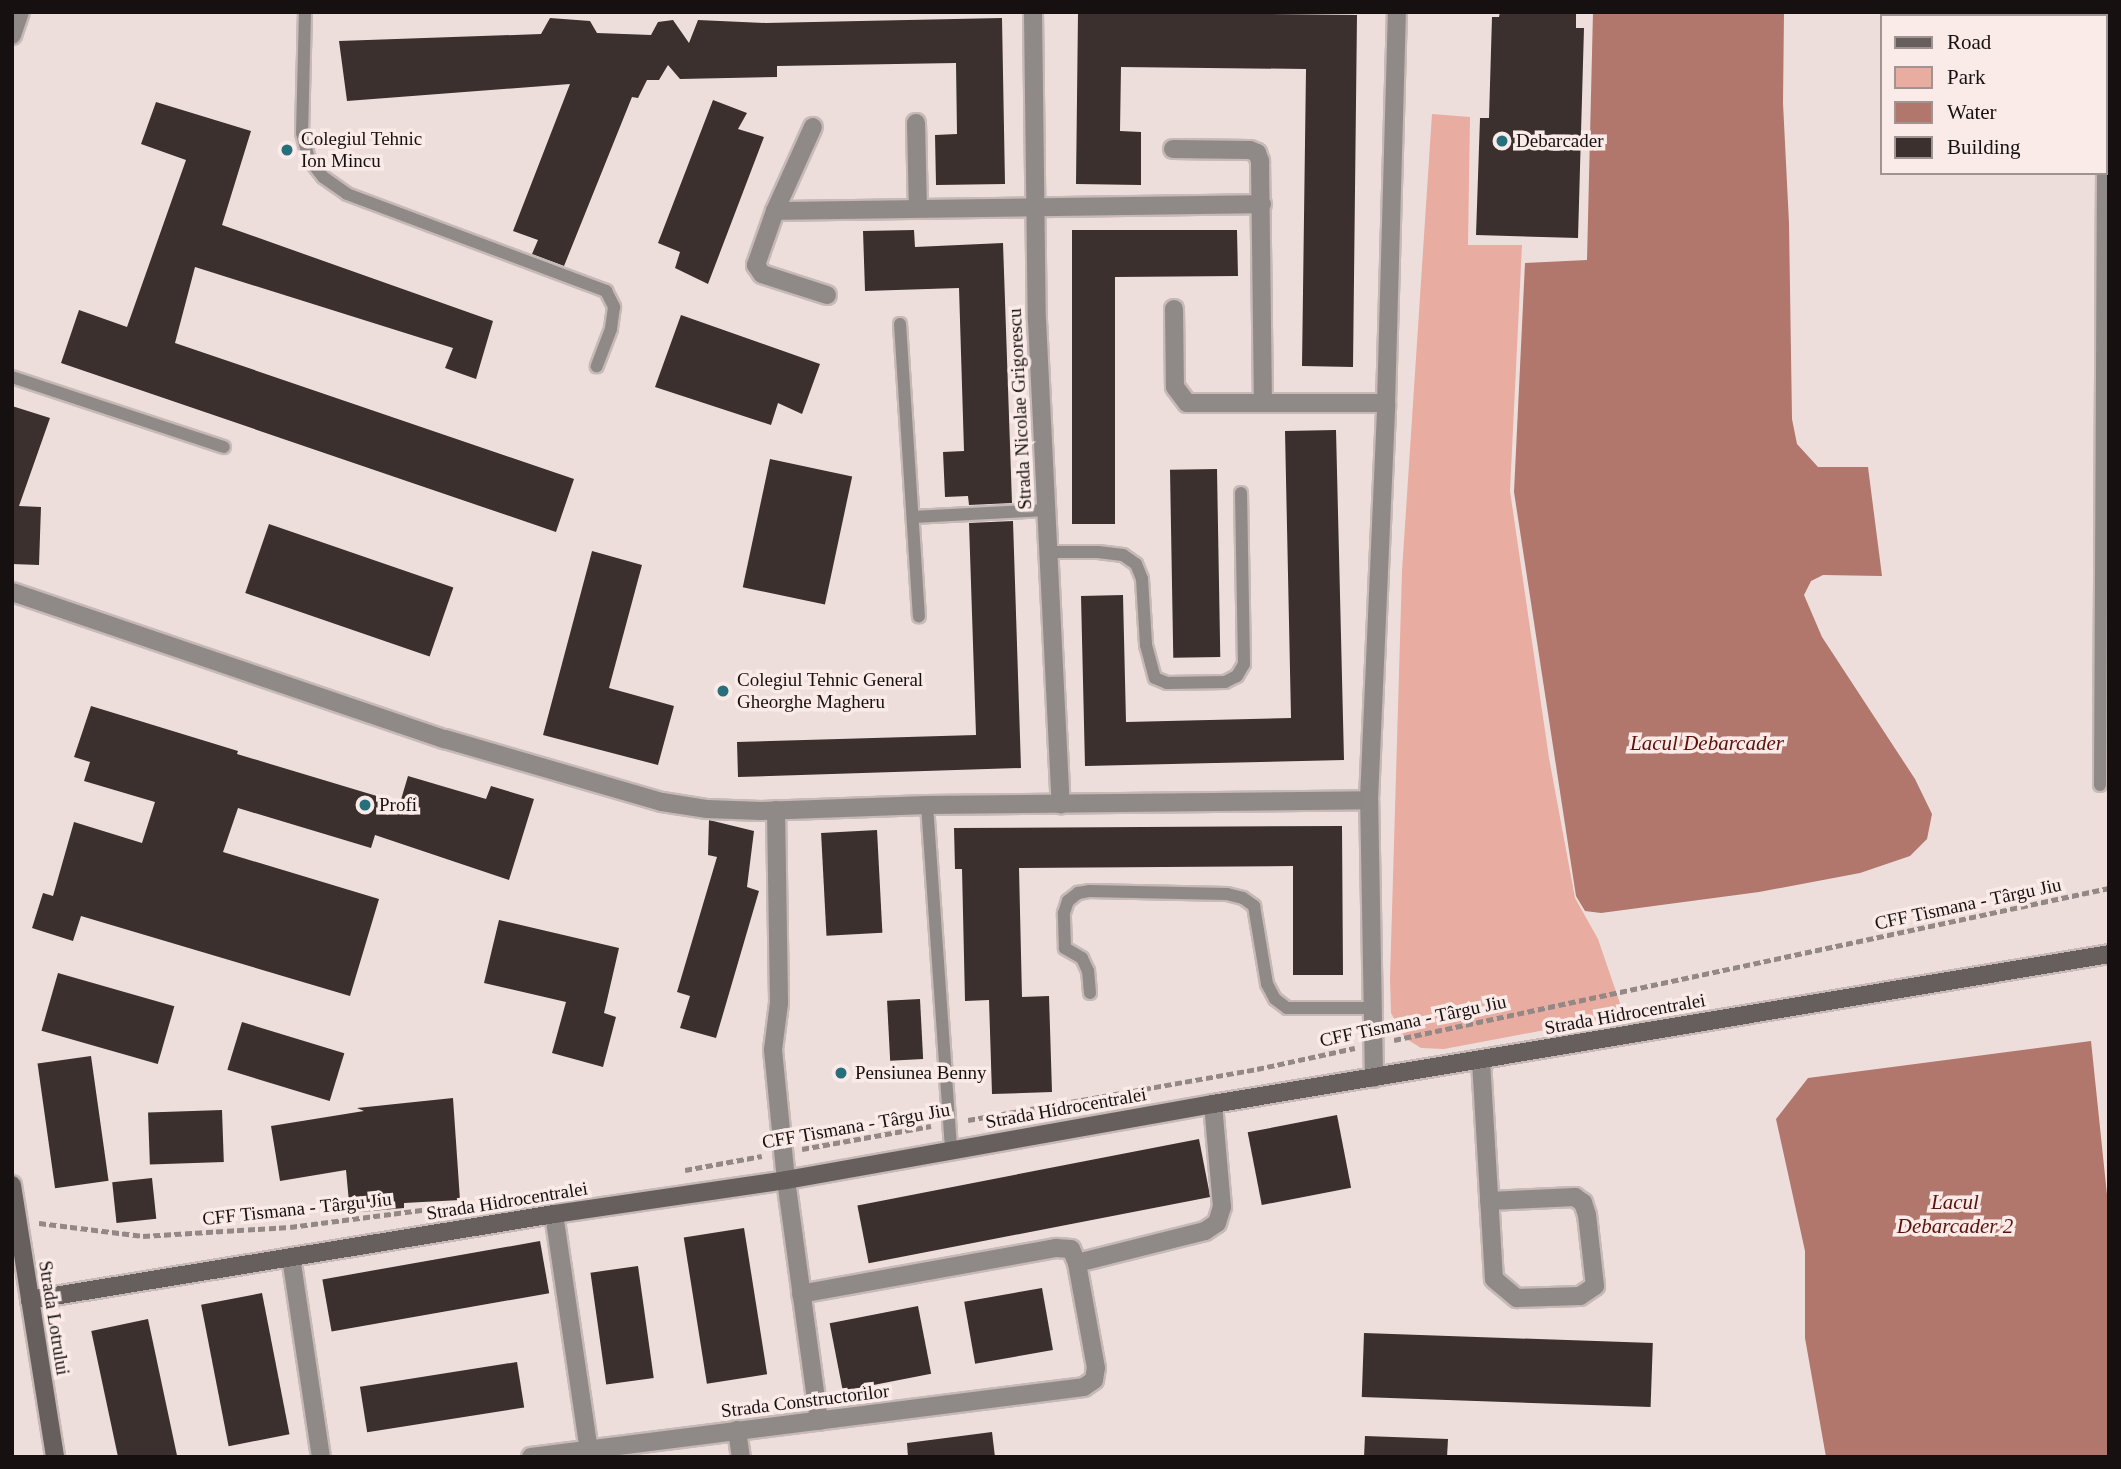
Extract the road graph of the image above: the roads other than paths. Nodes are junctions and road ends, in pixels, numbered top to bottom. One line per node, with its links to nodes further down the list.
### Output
1 (20, 12): 5 (street)
2 (305, 12): 17 (lane)
3 (1033, 12): 12 (street, Strada Nicolae Grigorescu)
4 (1397, 12): 20 (street)
5 (12, 35)
6 (916, 123): 11 (street)
7 (813, 127): 13 (street)
8 (1173, 149): 10 (street)
9 (2103, 175): 28 (lane)
10 (1262, 204): 12 (street); 19 (street)
11 (918, 208): 12 (street); 13 (street)
12 (1034, 208): 23 (street, Strada Nicolae Grigorescu)
13 (775, 211): 14 (street)
14 (827, 295)
15 (1174, 309): 19 (street)
16 (900, 324): 24 (lane)
17 (597, 366)
18 (12, 377): 21 (lane)
19 (1263, 403): 20 (street)
20 (1386, 403): 29 (street)
21 (224, 447)
22 (1241, 493): 25 (lane)
23 (1046, 510): 24 (lane); 25 (street, Strada Nicolae Grigorescu)
24 (913, 517): 27 (lane)
25 (1048, 552): 30 (street, Strada Nicolae Grigorescu)
26 (12, 593): 32 (street)
27 (919, 616)
28 (2100, 785)
29 (1368, 800): 30 (street); 35 (street)
30 (1060, 804): 31 (street)
31 (927, 805): 32 (street); 39 (lane)
32 (776, 810): 40 (street)
33 (2109, 954): 36 (street, Strada Hidrocentralei)
34 (1090, 993): 35 (lane)
35 (1371, 1008): 37 (street)
36 (1480, 1061): 37 (street, Strada Hidrocentralei); 42 (street)
37 (1374, 1078): 38 (street, Strada Hidrocentralei)
38 (1213, 1104): 39 (street, Strada Hidrocentralei); 46 (street)
39 (951, 1150): 40 (street, Strada Hidrocentralei)
40 (786, 1180): 43 (street, Strada Hidrocentralei); 47 (street)
41 (12, 1185): 44 (street, Strada Lotrului)
42 (1489, 1201): 42 (street)
43 (554, 1214): 45 (street, Strada Hidrocentralei); 51 (street)
44 (16, 1224): 48 (street, Strada Lotrului)
45 (291, 1257): 48 (street, Strada Hidrocentralei); 53 (street)
46 (1077, 1263): 47 (street); 49 (street, Strada Constructorilor)
47 (801, 1294): 49 (street)
48 (30, 1300): 52 (street, Strada Lotrului)
49 (819, 1421): 50 (street, Strada Constructorilor)
50 (737, 1430): 51 (street, Strada Constructorilor); 55 (street)
51 (589, 1450): 54 (street, Strada Constructorilor)
52 (55, 1457)
53 (321, 1457)
54 (531, 1457)
55 (741, 1457)

